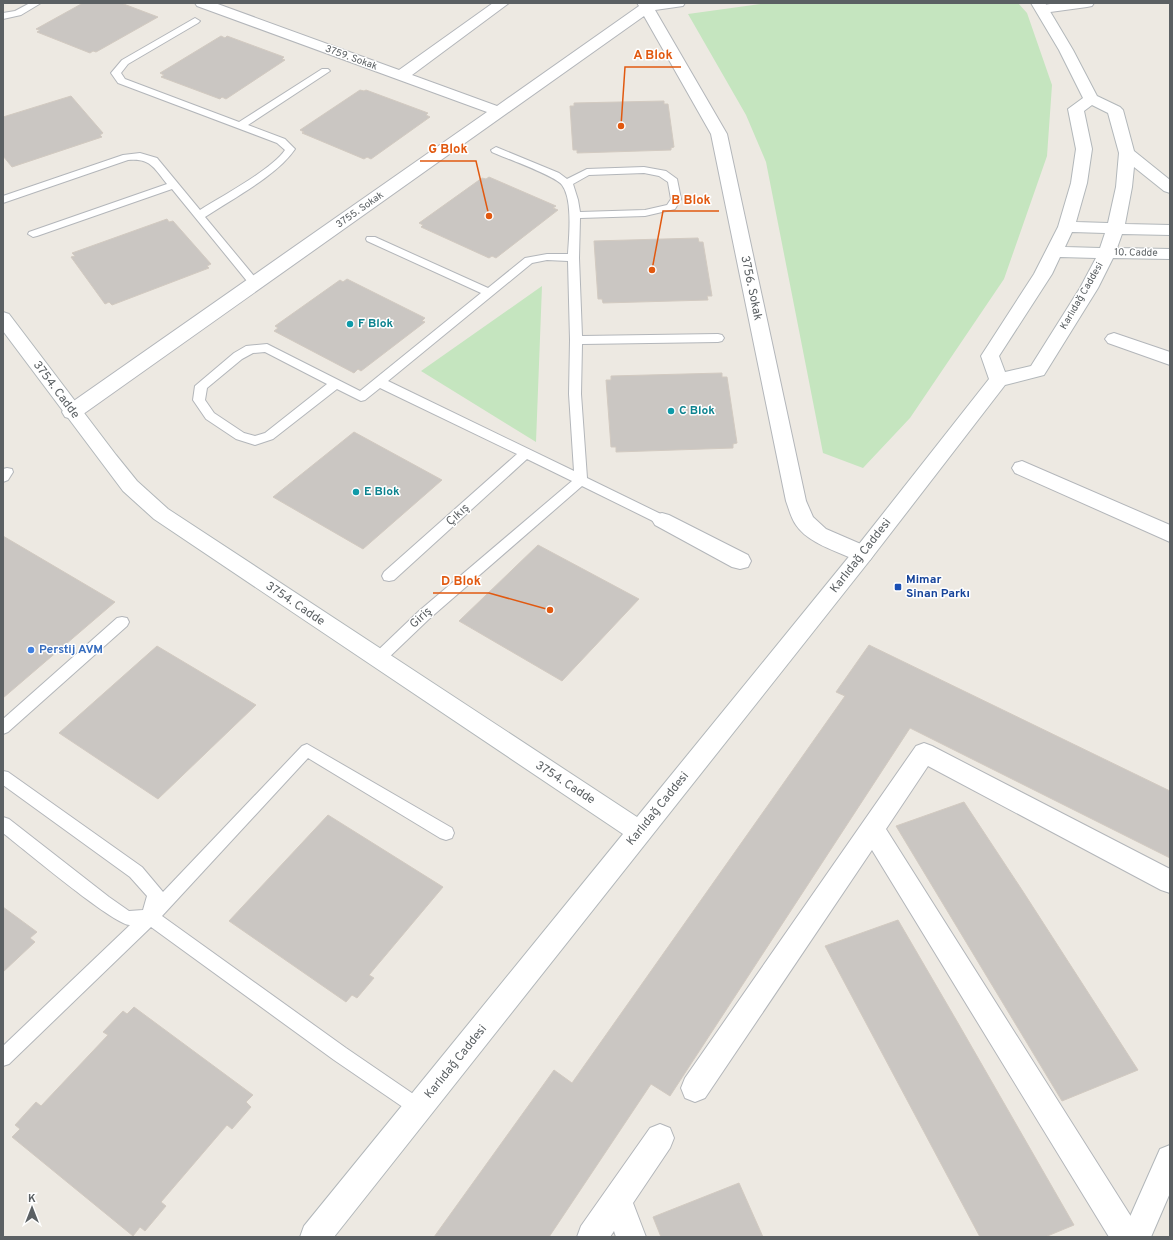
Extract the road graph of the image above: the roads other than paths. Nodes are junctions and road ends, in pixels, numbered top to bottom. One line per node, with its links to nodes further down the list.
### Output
1 (38, 3): 8 (lane)
2 (202, 3): 11 (street, 3759. Sokak)
3 (502, 3): 11 (street)
4 (678, 3): 6 (street)
5 (1087, 3): 7 (street)
6 (646, 5): 13 (street, 3755. Sokak); 48 (street, 3756. Sokak)
7 (1040, 6): 12 (street)
8 (3, 16)
9 (195, 22): 14 (lane)
10 (325, 71): 14 (lane)
11 (400, 76): 13 (street, 3759. Sokak)
12 (1091, 99): 16 (street, Karlıdağ Caddesi); 23 (street)
13 (500, 112): 32 (street, 3755. Sokak)
14 (240, 126): 22 (lane)
15 (496, 150): 17 (lane)
16 (1127, 153): 19 (street); 24 (street, Karlıdağ Caddesi)
17 (567, 183): 21 (lane); 21 (lane)
18 (174, 185): 20 (lane); 22 (lane); 26 (lane)
19 (1170, 188)
20 (3, 200)
21 (575, 215): 31 (lane)
22 (199, 216): 32 (lane)
23 (1066, 227): 24 (street, 10. Cadde); 28 (street)
24 (1115, 229): 25 (street, 10. Cadde); 29 (street, Karlıdağ Caddesi)
25 (1170, 230)
26 (33, 234)
27 (371, 239): 33 (lane)
28 (1055, 252): 29 (street, 10. Cadde); 39 (street)
29 (1107, 252): 30 (street, 10. Cadde); 39 (street, Karlıdağ Caddesi)
30 (1170, 254)
31 (573, 258): 33 (lane); 37 (lane)
32 (255, 284): 42 (street, 3755. Sokak)
33 (487, 292): 40 (lane)
34 (3, 319): 42 (street, 3754. Cadde)
35 (718, 338): 37 (lane)
36 (1114, 339): 38 (street)
37 (576, 340): 45 (lane)
38 (1170, 359)
39 (999, 380): 48 (street, Karlıdağ Caddesi)
40 (379, 382): 41 (lane); 43 (lane)
41 (336, 383): 41 (lane)
42 (72, 412): 52 (street, 3754. Cadde)
43 (526, 453): 45 (lane); 50 (lane, Çıkış)
44 (1022, 468): 47 (street)
45 (581, 480): 46 (lane); 52 (lane, Giriş)
46 (662, 520): 49 (street)
47 (1170, 534)
48 (863, 554): 57 (street, Karlıdağ Caddesi)
49 (740, 561)
50 (389, 576)
51 (122, 622): 53 (lane)
52 (378, 659): 57 (street, 3754. Cadde)
53 (3, 728)
54 (3, 777): 60 (lane)
55 (3, 824): 60 (lane)
56 (872, 829): 59 (street); 62 (street); 70 (street)
57 (640, 832): 63 (street, Karlıdağ Caddesi)
58 (446, 833): 60 (lane)
59 (1170, 882)
60 (150, 917): 61 (lane); 63 (lane)
61 (3, 1058)
62 (695, 1088)
63 (419, 1108): 67 (street, Karlıdağ Caddesi)
64 (660, 1138): 66 (street)
65 (1170, 1159): 71 (street)
66 (617, 1201): 68 (street); 69 (street)
67 (316, 1237)
68 (592, 1237)
69 (631, 1237)
70 (1126, 1237)
71 (1136, 1237)

